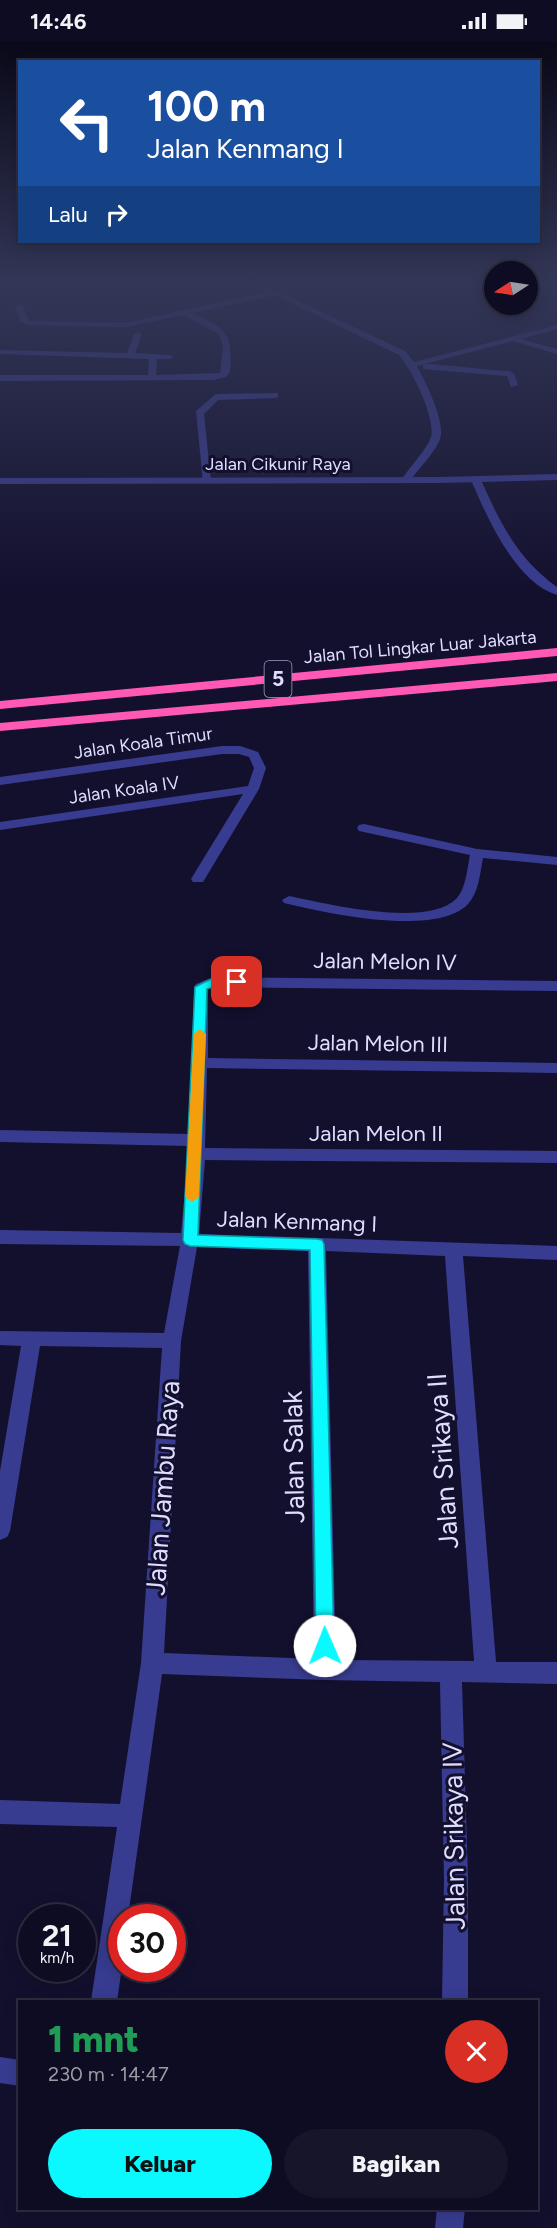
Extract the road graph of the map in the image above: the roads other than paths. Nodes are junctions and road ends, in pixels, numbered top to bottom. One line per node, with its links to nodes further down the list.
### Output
1 (424, 387): 4 (street)
2 (275, 395): 7 (street)
3 (557, 477): 5 (street, Jalan Cikunir Raya)
4 (406, 480): 5 (street, Jalan Cikunir Raya); 7 (street, Jalan Cikunir Raya)
5 (476, 480): 8 (street)
6 (0, 481): 7 (street, Jalan Cikunir Raya)
7 (206, 481)
8 (557, 592)
9 (557, 652): 11 (highway, Jalan Tol Lingkar Luar Jakarta / 5)
10 (557, 677): 12 (highway, Jalan Tol Lingkar Luar Jakarta / 5)
11 (0, 705)
12 (0, 728)
13 (0, 782): 14 (street, Jalan Koala Timur)
14 (253, 789): 15 (street, Jalan Koala IV); 19 (street)
15 (0, 826)
16 (364, 828): 17 (street)
17 (477, 853): 18 (street); 20 (street)
18 (557, 861)
19 (198, 879)
20 (289, 900)
21 (213, 982): 22 (street, Jalan Melon IV); 23 (street, Jalan Jambu Raya)
22 (557, 986)
23 (199, 1064): 24 (street, Jalan Melon III); 26 (street, Jalan Jambu Raya)
24 (557, 1068)
25 (0, 1136): 26 (street, Jalan Melon II)
26 (195, 1147): 27 (street, Jalan Melon II); 29 (street, Jalan Jambu Raya)
27 (557, 1157)
28 (0, 1237): 29 (street, Jalan Kenmang I)
29 (190, 1240): 30 (street, Jalan Kenmang I); 35 (street, Jalan Jambu Raya)
30 (317, 1244): 31 (street, Jalan Kenmang I); 38 (street, Jalan Salak)
31 (453, 1248): 32 (street, Jalan Kenmang I); 39 (street, Jalan Srikaya II)
32 (557, 1252)
33 (0, 1338): 34 (street)
34 (32, 1338): 35 (street); 36 (street)
35 (172, 1341): 37 (street, Jalan Jambu Raya)
36 (0, 1531)
37 (152, 1664): 38 (street); 43 (street, Jalan Jambu Raya)
38 (325, 1670): 40 (street)
39 (486, 1670): 40 (street); 41 (street)
40 (451, 1671): 45 (street, Jalan Srikaya IV)
41 (557, 1672)
42 (0, 1812): 43 (street)
43 (128, 1816): 44 (street, Jalan Jambu Raya)
44 (104, 2000)
45 (455, 2000)
46 (0, 2070): 47 (street)
47 (18, 2073)
48 (451, 2210): 49 (street)
49 (450, 2228)

